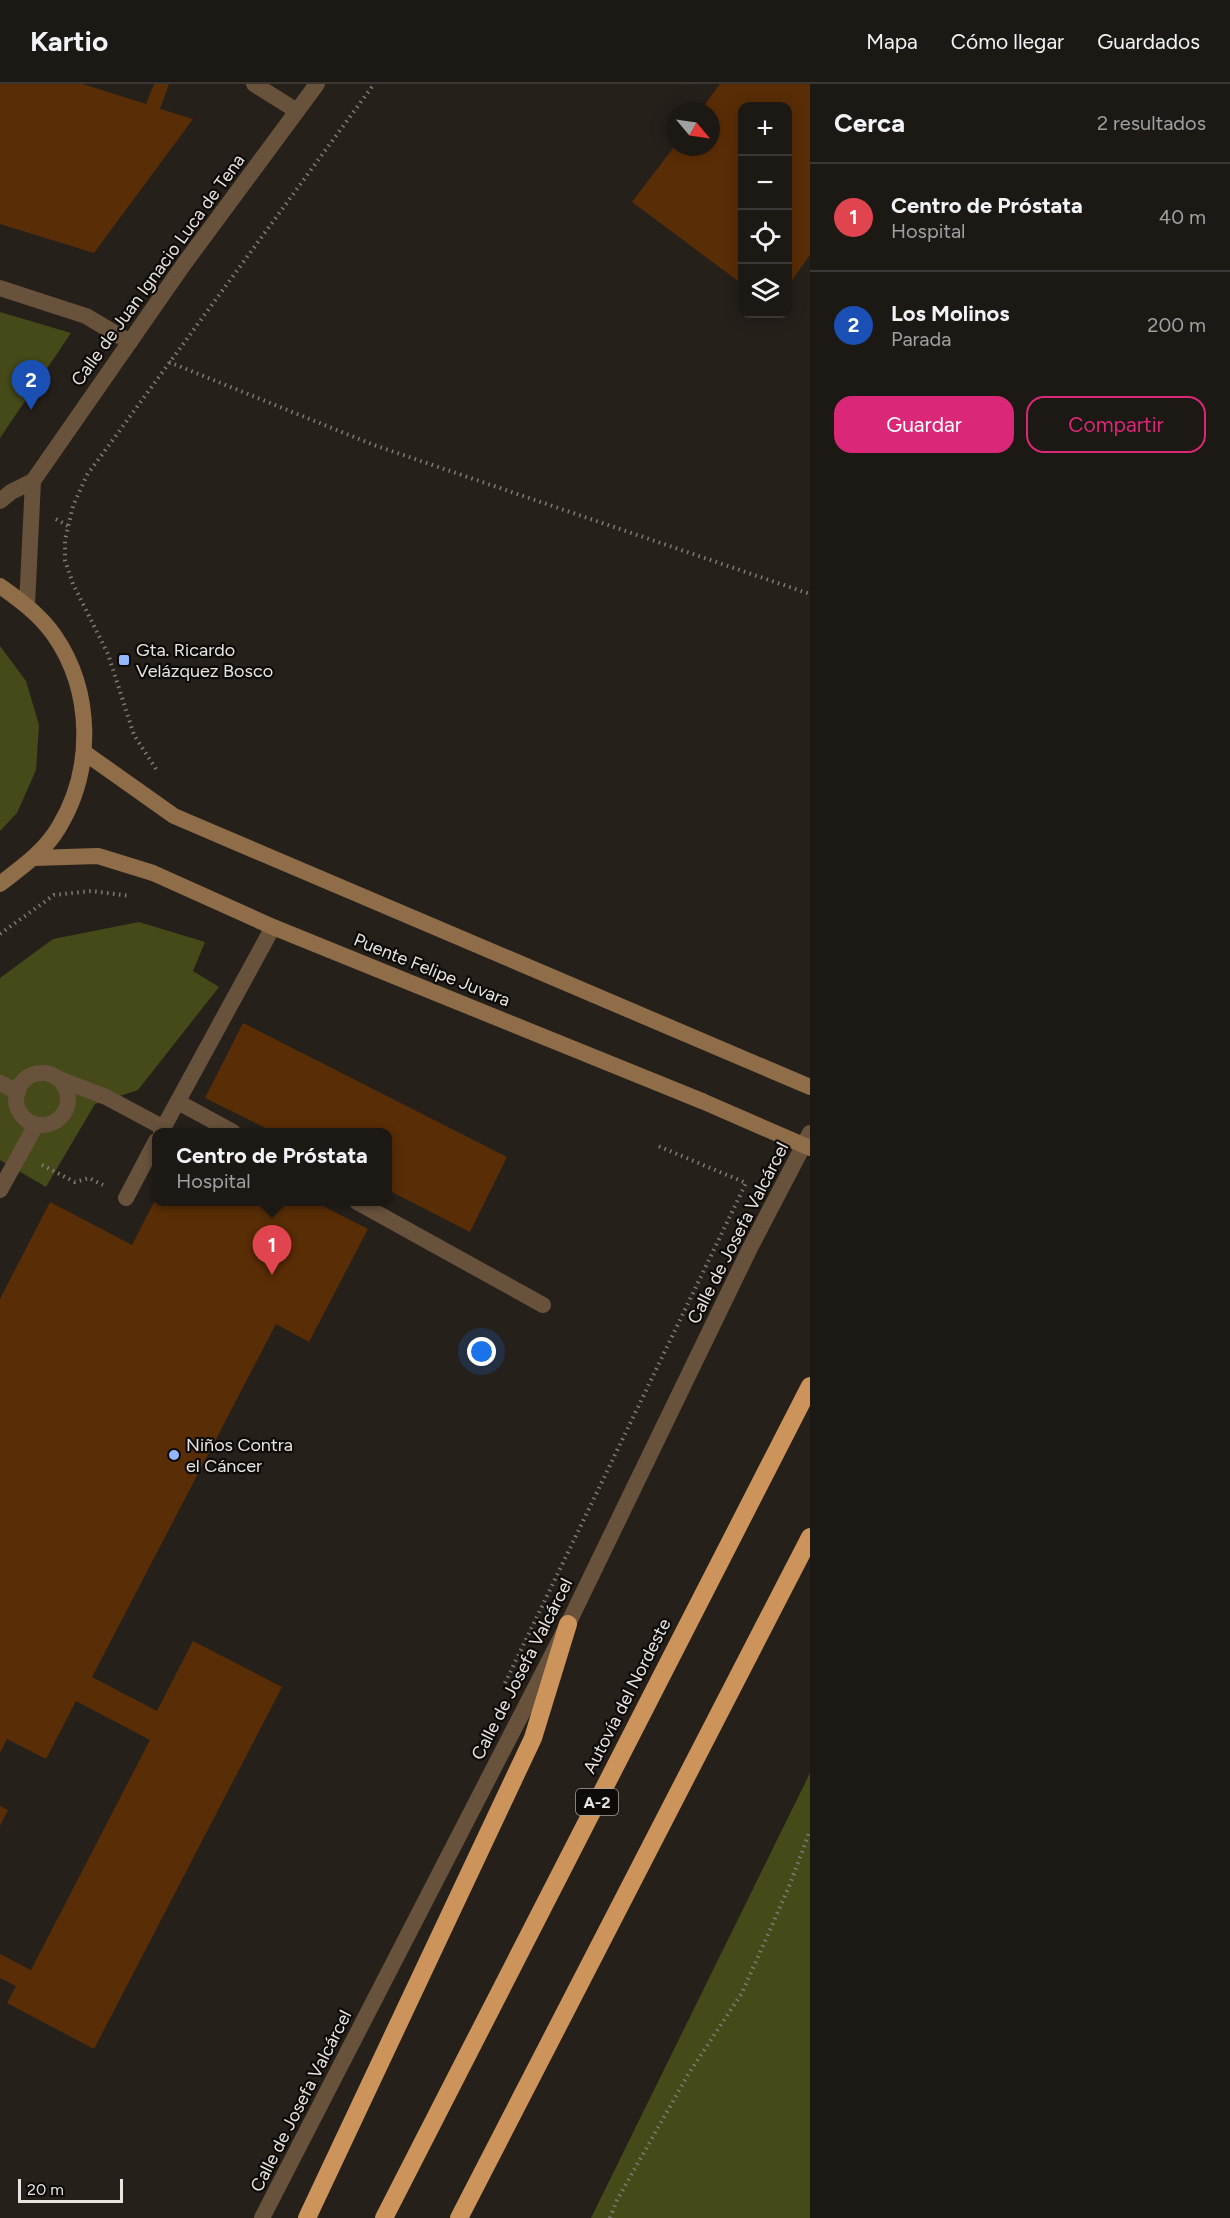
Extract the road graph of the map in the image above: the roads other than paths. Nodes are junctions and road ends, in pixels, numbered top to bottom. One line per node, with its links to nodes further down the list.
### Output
1 (254, 84): 3 (street)
2 (317, 84): 3 (street, Calle de Juan Ignacio Luca de Tena)
3 (297, 111): 5 (street, Calle de Juan Ignacio Luca de Tena)
4 (0, 288): 5 (street)
5 (130, 342): 6 (street, Calle de Juan Ignacio Luca de Tena)
6 (33, 481): 7 (street, Calle de Juan Ignacio Luca de Tena); 9 (street)
7 (0, 501)
8 (0, 586): 9 (main road)
9 (27, 605): 10 (main road)
10 (85, 753): 11 (main road); 16 (main road)
11 (34, 858): 12 (main road); 13 (main road, Puente Felipe Juvara)
12 (0, 884)
13 (273, 927): 18 (street); 24 (main road, Puente Felipe Juvara, bridge)
14 (59, 1079): 17 (street); 19 (street); 22 (street)
15 (0, 1083): 17 (street)
16 (810, 1087)
17 (18, 1092): 19 (street)
18 (178, 1102): 20 (street); 21 (street)
19 (36, 1125): 26 (street)
20 (163, 1128)
21 (226, 1128)
22 (152, 1129)
23 (810, 1133): 32 (street, Calle de Josefa Valcárcel)
24 (810, 1148)
25 (152, 1149): 27 (street)
26 (0, 1190)
27 (126, 1198)
28 (364, 1206): 29 (street)
29 (543, 1305)
30 (810, 1386): 35 (highway, Autovía del Nordeste / A-2)
31 (810, 1537): 36 (highway)
32 (568, 1624): 33 (street, Calle de Josefa Valcárcel); 34 (highway)
33 (262, 2218)
34 (307, 2218)
35 (384, 2218)
36 (459, 2218)

